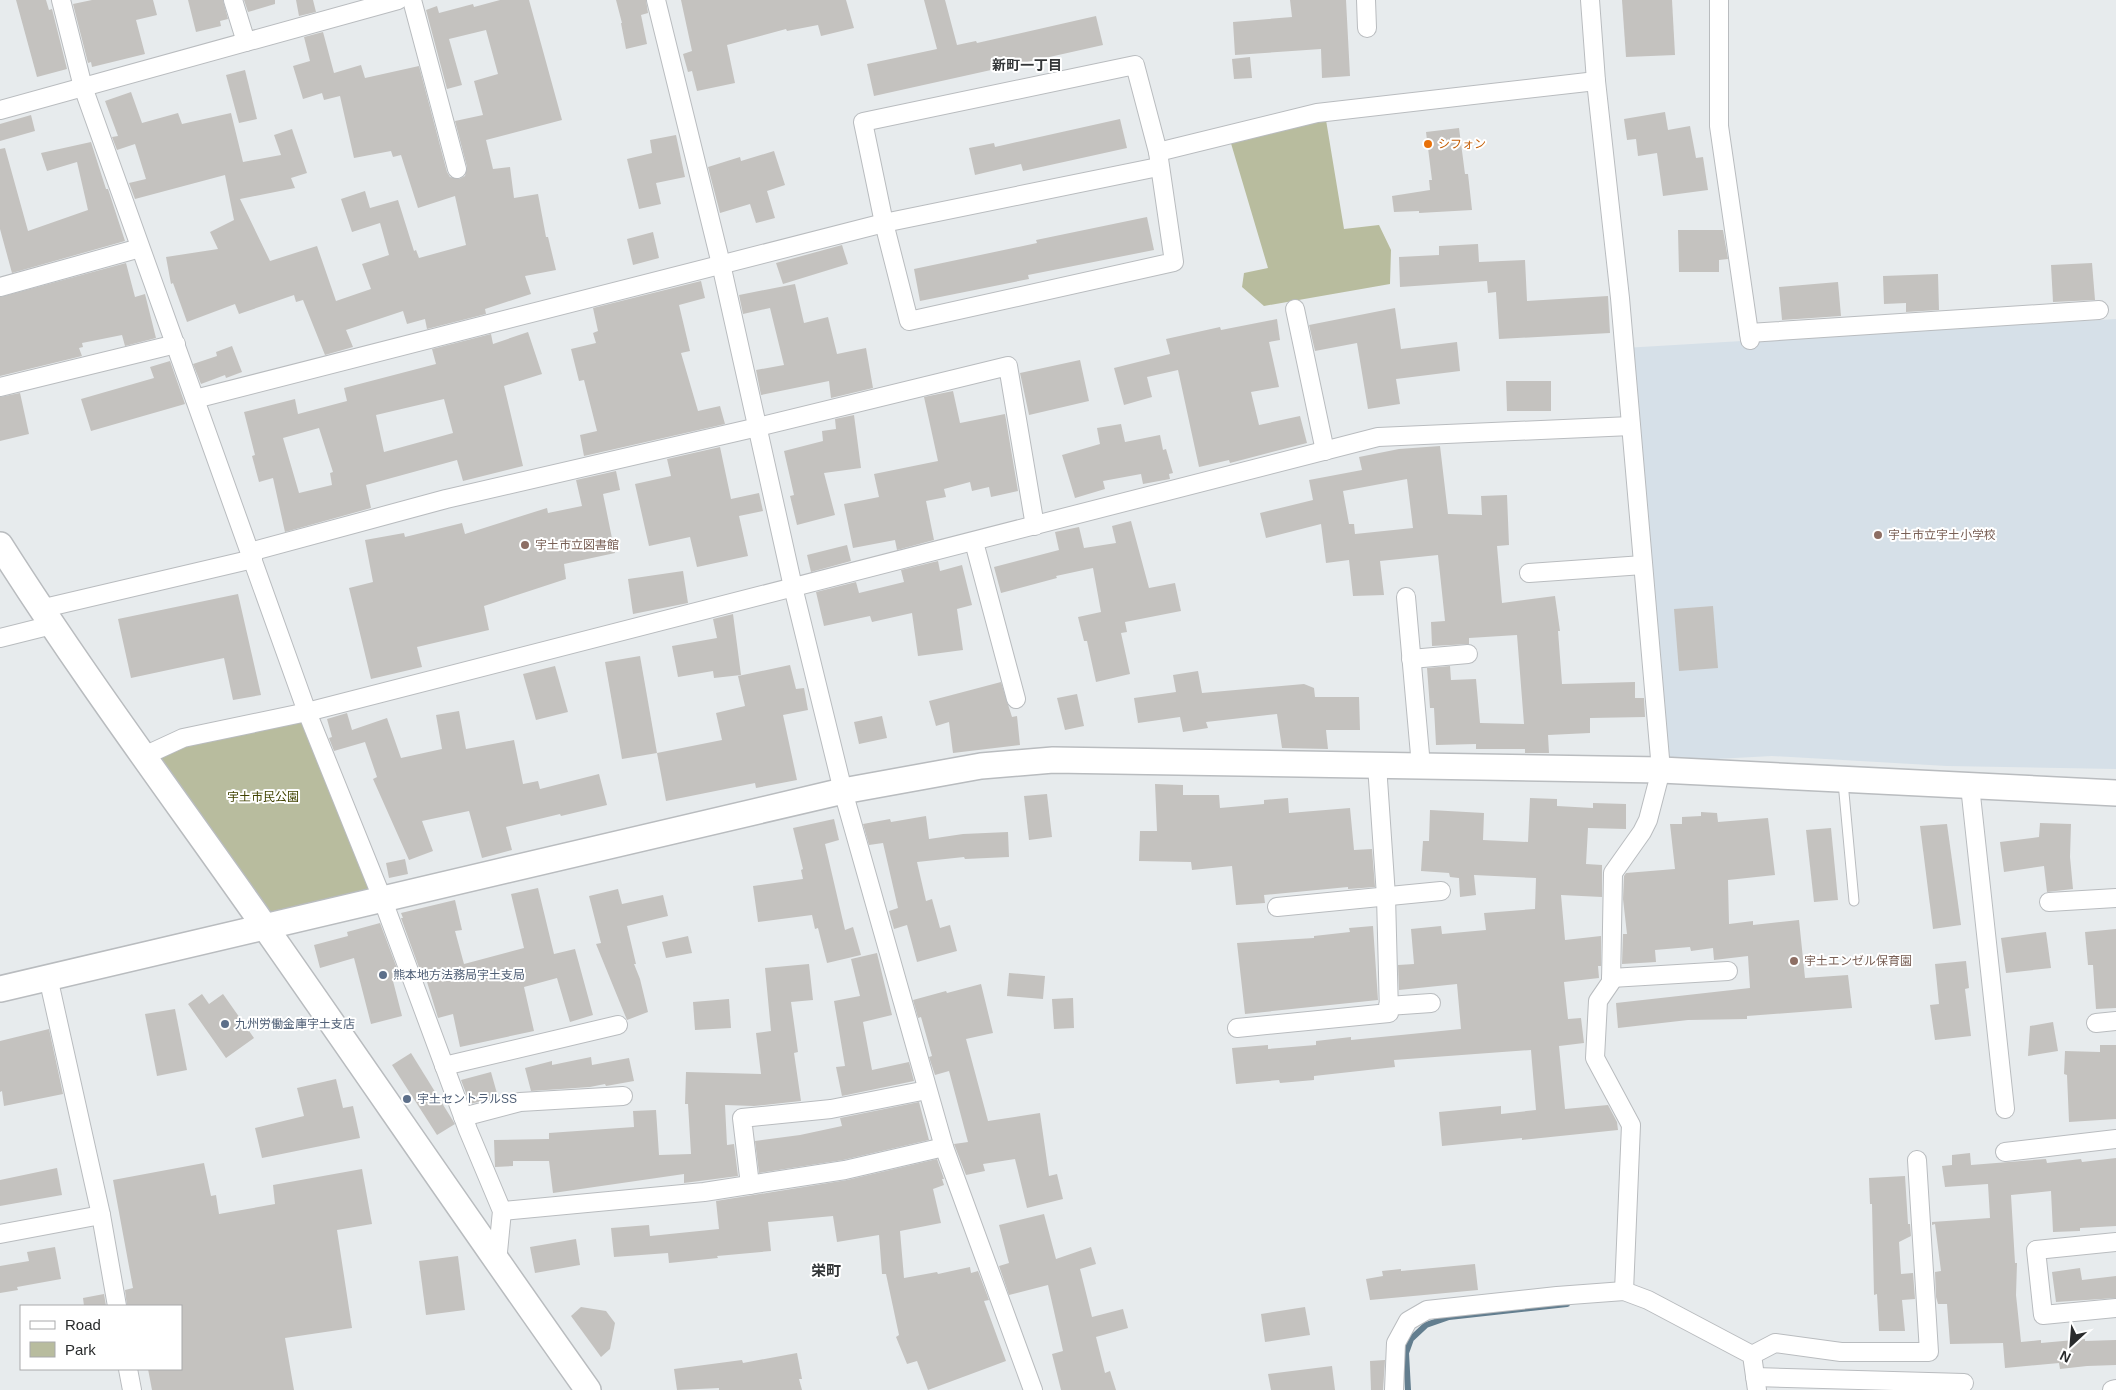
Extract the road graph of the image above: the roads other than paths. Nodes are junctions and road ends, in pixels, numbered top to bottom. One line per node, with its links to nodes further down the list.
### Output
1 (62, 0): 12 (street)
2 (233, 0): 10 (street)
3 (398, 0): 10 (street)
4 (412, 0): 15 (street)
5 (656, 0): 18 (street)
6 (1366, 0): 9 (street)
7 (1590, 0): 11 (street)
8 (1719, 0): 21 (street)
9 (1367, 28)
10 (246, 42): 12 (street)
11 (1596, 81): 14 (street); 25 (street)
12 (83, 87): 13 (street); 17 (street)
13 (0, 110)
14 (1158, 159): 16 (street); 16 (street); 16 (street)
15 (457, 170)
16 (884, 223): 18 (street)
17 (140, 248): 19 (street); 22 (street)
18 (721, 264): 24 (street); 26 (street)
19 (0, 287)
20 (1295, 308): 27 (street)
21 (2099, 310)
22 (176, 344): 23 (street); 24 (street)
23 (0, 387)
24 (195, 399): 31 (street)
25 (1631, 426): 27 (street); 32 (street)
26 (758, 427): 28 (street); 31 (street); 34 (street)
27 (1325, 451): 28 (street)
28 (1035, 526): 29 (street)
29 (974, 542): 34 (street); 40 (street)
30 (0, 545): 36 (street)
31 (251, 555): 36 (street); 41 (street)
32 (1643, 565): 33 (street); 45 (street)
33 (1528, 573)
34 (794, 587): 41 (street); 48 (street)
35 (1406, 598): 39 (street)
36 (46, 617): 37 (street); 42 (street)
37 (0, 638)
38 (1468, 654): 39 (street)
39 (1411, 659): 44 (street)
40 (1016, 699)
41 (307, 712): 42 (street); 52 (street)
42 (144, 756): 57 (street)
43 (1377, 765): 44 (street); 48 (street); 51 (street)
44 (1421, 766): 45 (street)
45 (1661, 770): 46 (street); 60 (street)
46 (1843, 779): 47 (street); 54 (lane)
47 (1970, 786): 49 (street); 71 (street)
48 (843, 791): 52 (street); 69 (street)
49 (2116, 793)
50 (1441, 891): 51 (street)
51 (1386, 896): 56 (street); 63 (street)
52 (382, 898): 57 (street); 68 (street)
53 (2116, 898): 55 (street)
54 (1854, 901)
55 (2049, 902)
56 (1277, 907)
57 (266, 928): 59 (street); 82 (street)
58 (1728, 971): 60 (street)
59 (48, 977): 61 (street); 79 (street)
60 (1611, 978): 83 (street)
61 (0, 989)
62 (1431, 1003): 63 (street)
63 (1388, 1006): 67 (street)
64 (2116, 1021): 65 (street)
65 (2096, 1023)
66 (618, 1025): 68 (street)
67 (1237, 1028)
68 (444, 1066): 72 (street)
69 (927, 1090): 74 (street); 77 (street)
70 (623, 1096): 72 (street)
71 (2005, 1109)
72 (463, 1117): 78 (street)
73 (2116, 1139): 75 (street)
74 (944, 1147): 77 (street); 92 (street)
75 (2005, 1152)
76 (1917, 1160): 86 (street)
77 (750, 1184): 78 (street)
78 (502, 1211): 82 (street)
79 (101, 1215): 80 (street); 84 (street)
80 (0, 1234)
81 (2116, 1242): 85 (street)
82 (497, 1262): 89 (street)
83 (1624, 1291): 86 (street); 93 (street)
84 (117, 1305)
85 (2116, 1308)
86 (1752, 1355): 88 (street)
87 (128, 1370): 91 (street)
88 (1756, 1383): 90 (street)
89 (580, 1384)
90 (1964, 1384)
91 (132, 1390)
92 (1033, 1390)
93 (1394, 1390)
94 (2112, 1390): 95 (street)
95 (2116, 1390)

